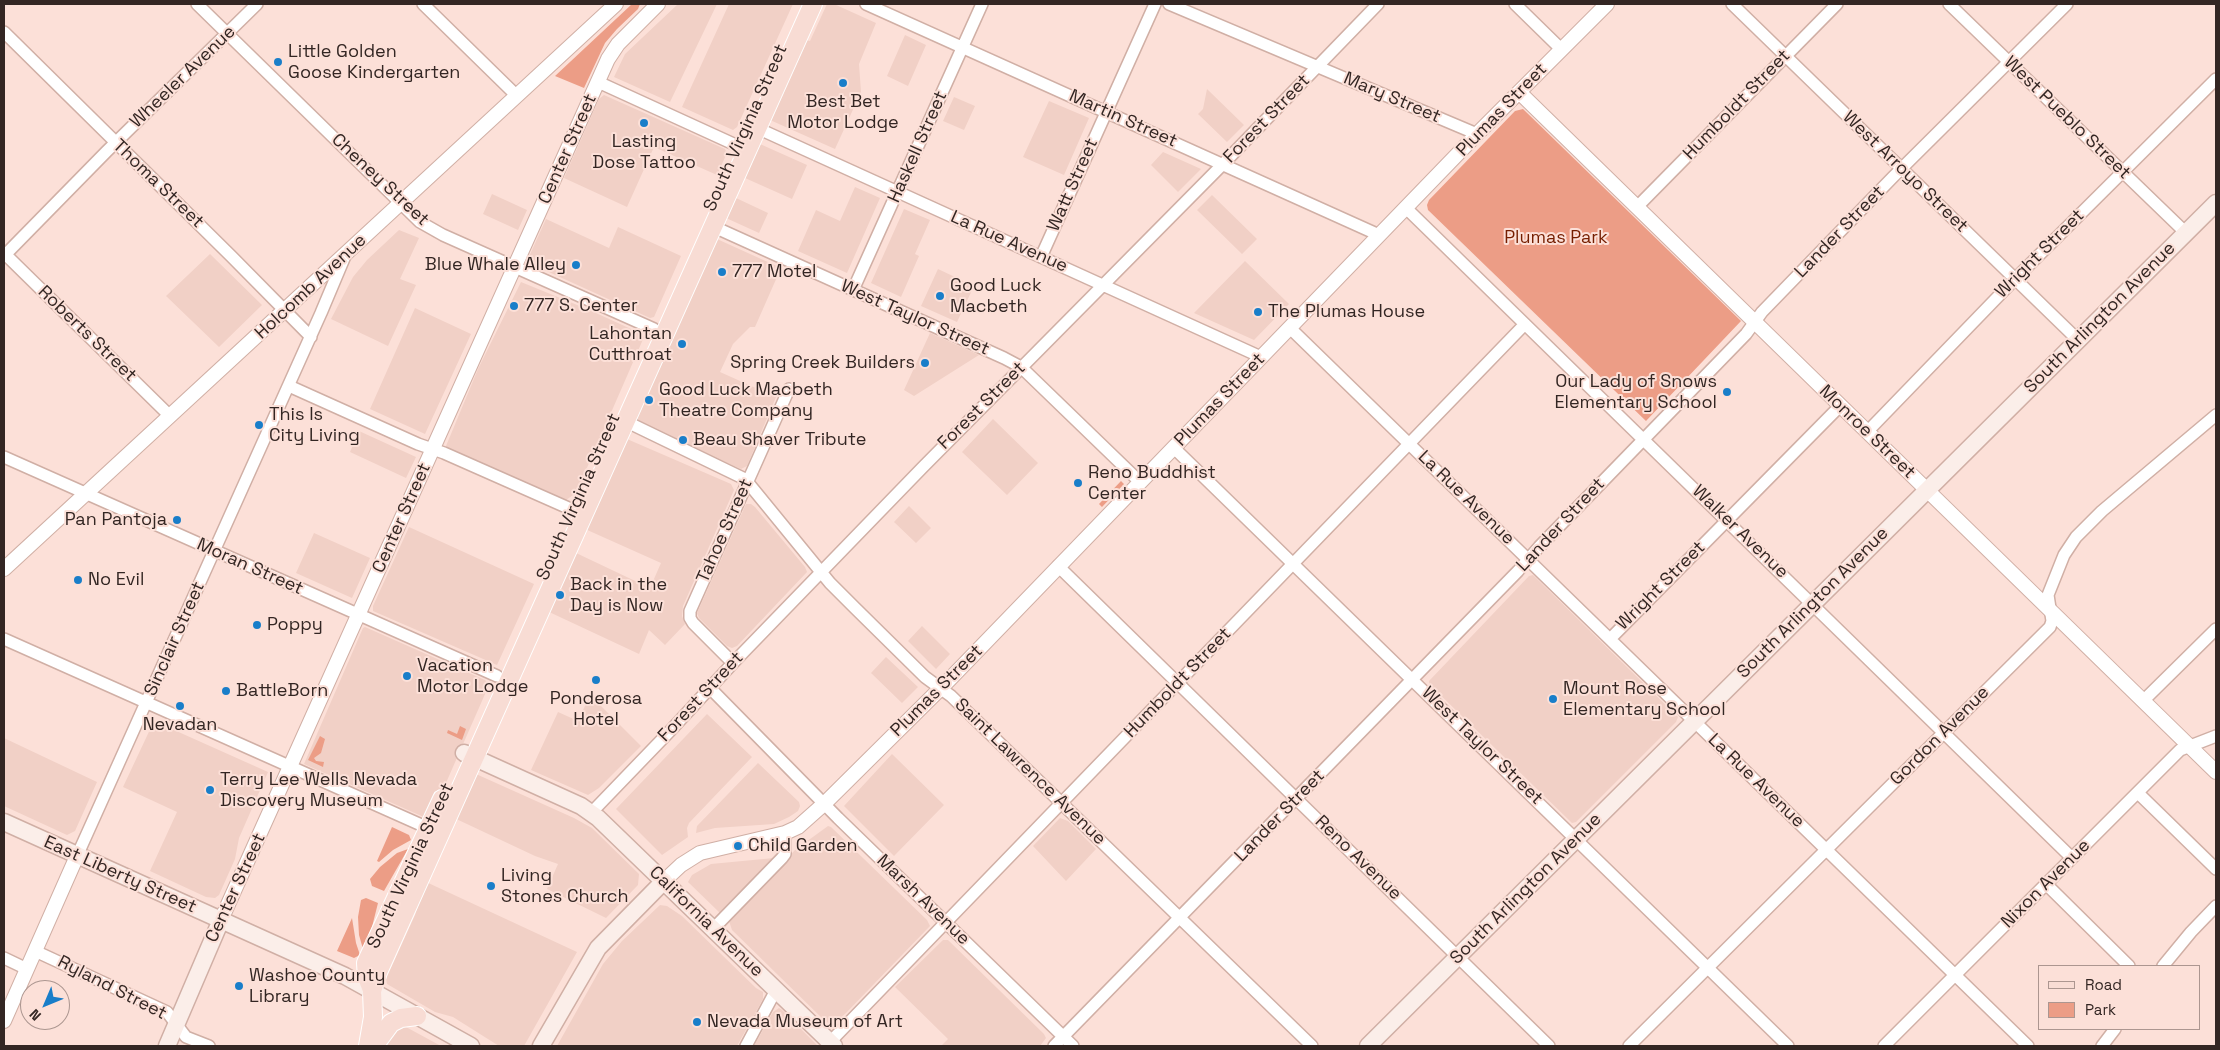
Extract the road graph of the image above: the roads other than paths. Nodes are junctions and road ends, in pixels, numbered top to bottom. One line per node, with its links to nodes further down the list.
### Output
1 (197, 4): 20 (street, Cheney Street)
2 (257, 4): 20 (street, Wheeler Avenue)
3 (423, 4): 29 (street)
4 (616, 4): 29 (street, Holcomb Avenue)
5 (658, 4): 27 (street, Center Street)
6 (802, 4): 34 (main road, South Virginia Street)
7 (813, 4): 31 (main road, South Virginia Street)
8 (866, 4): 21 (street, Martin Street)
9 (982, 4): 21 (street, Haskell Street)
10 (1155, 4): 30 (street, Watt Street)
11 (1169, 4): 25 (street, Mary Street)
12 (1378, 4): 25 (street, Forest Street)
13 (1515, 4): 22 (street)
14 (1607, 4): 22 (street, Plumas Street)
15 (1732, 4): 23 (street, West Arroyo Street)
16 (1837, 4): 23 (street, Humboldt Street)
17 (1949, 4): 24 (street, West Pueblo Street)
18 (2067, 4): 24 (street, Lander Street)
19 (4, 32): 33 (street, Thoma Street)
20 (227, 33): 33 (street, Wheeler Avenue); 40 (street, Cheney Street)
21 (962, 48): 30 (street, Martin Street); 38 (street, Haskell Street)
22 (1561, 49): 28 (street, Plumas Street)
23 (1785, 56): 36 (street, West Arroyo Street); 41 (street, Humboldt Street)
24 (2009, 62): 36 (street, Lander Street); 37 (street, West Pueblo Street)
25 (1318, 66): 32 (street, Mary Street); 35 (street, Forest Street)
26 (2216, 79): 37 (street, Wright Street)
27 (598, 82): 34 (street); 49 (street, Center Street)
28 (1519, 92): 32 (street, Plumas Street); 41 (street, Monroe Street)
29 (517, 96): 40 (street, Holcomb Avenue)
30 (1106, 112): 35 (street, Martin Street); 48 (street, Watt Street)
31 (757, 128): 38 (street, La Rue Avenue); 43 (main road, South Virginia Street)
32 (1478, 134): 42 (street, Plumas Street)
33 (116, 143): 46 (street, Wheeler Avenue); 53 (street, Thoma Street)
34 (738, 146): 43 (main road, South Virginia Street)
35 (1223, 164): 45 (street, Martin Street); 51 (street, Forest Street)
36 (1902, 169): 50 (street, West Arroyo Street); 54 (street, Lander Street)
37 (2122, 172): 44 (street, West Pueblo Street); 50 (street, Wright Street)
38 (898, 192): 48 (street, La Rue Avenue); 52 (street, Haskell Street)
39 (2216, 203): 44 (main road, South Arlington Avenue)
40 (400, 204): 47 (street, Holcomb Avenue); 49 (street, Cheney Street)
41 (1637, 207): 54 (street, Monroe Street)
42 (1406, 208): 45 (street, Plumas Street); 55 (street, Walker Avenue)
43 (710, 219): 52 (street, West Taylor Street); 57 (main road, South Virginia Street); 62 (main road, South Virginia Street)
44 (2186, 233): 59 (main road, South Arlington Avenue)
45 (1380, 235): 56 (street, Plumas Street)
46 (4, 254): 67 (street, Roberts Street)
47 (344, 256): 53 (street, Holcomb Avenue); 58 (street, Sinclair Street)
48 (1042, 256): 51 (street, La Rue Avenue)
49 (515, 267): 57 (street, Cheney Street); 73 (street, Center Street)
50 (2015, 278): 59 (street, West Arroyo Street); 69 (street, Wright Street)
51 (1104, 285): 60 (street, La Rue Avenue); 61 (street, Forest Street)
52 (853, 290): 61 (street, West Taylor Street)
53 (286, 310): 58 (street, Thoma Street); 67 (street, Holcomb Avenue)
54 (1754, 322): 65 (street, Monroe Street); 70 (street, Lander Street)
55 (1525, 324): 70 (street, Walker Avenue); 71 (street, Humboldt Street)
56 (1290, 328): 60 (street, Plumas Street); 71 (street, La Rue Avenue)
57 (654, 329): 62 (main road, South Virginia Street)
58 (310, 337): 63 (street, Sinclair Street)
59 (2078, 340): 77 (main road, South Arlington Avenue)
60 (1261, 357): 72 (street, Plumas Street)
61 (1021, 367): 76 (street, West Taylor Street); 86 (street, Forest Street)
62 (640, 375): 68 (main road, South Virginia Street); 79 (main road, South Virginia Street)
63 (288, 386): 73 (street); 81 (street, Sinclair Street)
64 (789, 389): 75 (street, Tahoe Street)
65 (1840, 406): 69 (street, Monroe Street); 80 (street, Wright Street)
66 (2216, 415): 88 (street, Gordon Avenue)
67 (170, 416): 78 (street, Holcomb Avenue)
68 (625, 422): 75 (street, Saint Lawrence Avenue); 79 (main road, South Virginia Street)
69 (1867, 432): 77 (street, Monroe Street)
70 (1644, 439): 80 (street, Walker Avenue); 82 (street, Lander Street)
71 (1410, 443): 82 (street, La Rue Avenue); 83 (street, Humboldt Street)
72 (1174, 448): 76 (street, Plumas Street); 83 (street, West Taylor Street)
73 (433, 450): 79 (street); 89 (street, Center Street)
74 (4, 457): 78 (street, Moran Street)
75 (748, 482): 86 (street, Saint Lawrence Avenue); 93 (street, Tahoe Street)
76 (1140, 482): 84 (street, Plumas Street)
77 (1926, 490): 87 (main road, South Arlington Avenue); 88 (street, Monroe Street)
78 (86, 493): 81 (street, Moran Street); 85 (street, Holcomb Avenue)
79 (578, 512): 94 (main road, South Virginia Street); 105 (main road, South Virginia Street)
80 (1727, 520): 87 (street, Walker Avenue); 92 (street, Wright Street)
81 (214, 551): 89 (street, Moran Street); 100 (street, Sinclair Street)
82 (1528, 559): 92 (street, La Rue Avenue); 95 (street, Lander Street)
83 (1293, 563): 95 (street, West Taylor Street); 96 (street, Humboldt Street)
84 (1058, 566): 96 (street, Reno Avenue); 98 (street, Plumas Street)
85 (4, 568)
86 (821, 572): 93 (street, Forest Street); 98 (street, Saint Lawrence Avenue)
87 (1812, 603): 101 (main road, South Arlington Avenue); 102 (street, Walker Avenue)
88 (2049, 609): 99 (street, Monroe Street); 102 (street, Gordon Avenue)
89 (359, 615): 94 (street, Moran Street); 106 (street, Center Street)
90 (2216, 629): 99 (street)
91 (4, 639): 100 (street)
92 (1610, 639): 101 (street, La Rue Avenue)
93 (733, 662): 97 (street, Forest Street)
94 (497, 676): 105 (main road, South Virginia Street)
95 (1413, 679): 109 (street, Lander Street); 116 (street, West Taylor Street)
96 (1177, 683): 109 (street, Reno Avenue); 111 (street, Humboldt Street)
97 (710, 688): 110 (street, Marsh Avenue); 112 (street, Forest Street)
98 (940, 688): 110 (street, Plumas Street); 111 (street, Saint Lawrence Avenue)
99 (2143, 701): 104 (street, Monroe Street)
100 (146, 704): 106 (street); 118 (street, Sinclair Street)
101 (1694, 721): 116 (main road, South Arlington Avenue); 117 (street, La Rue Avenue)
102 (1945, 731): 117 (street, Gordon Avenue); 119 (street, Walker Avenue)
103 (2216, 736): 104 (street, Nixon Avenue)
104 (2189, 746): 107 (street, Monroe Street); 108 (street, Nixon Avenue)
105 (468, 755): 112 (main road, California Avenue); 114 (main road, South Virginia Street); 123 (main road, South Virginia Street)
106 (291, 766): 114 (street); 126 (street, Center Street)
107 (2216, 772)
108 (2138, 792): 119 (street, Nixon Avenue); 120 (street)
109 (1297, 799): 125 (street, Lander Street); 130 (street, Reno Avenue)
110 (825, 803): 115 (street, Plumas Street); 127 (street, Marsh Avenue)
111 (1062, 803): 125 (street, Saint Lawrence Avenue); 127 (street, Humboldt Street)
112 (591, 813): 121 (main road, California Avenue)
113 (4, 822): 118 (main road, East Liberty Street)
114 (428, 828): 123 (main road); 138 (main road, South Virginia Street)
115 (785, 833): 121 (street, Plumas Street); 128 (street)
116 (1577, 838): 130 (main road, South Arlington Avenue); 134 (street, West Taylor Street)
117 (1826, 849): 134 (street, Gordon Avenue); 136 (street, La Rue Avenue)
118 (77, 856): 126 (main road, East Liberty Street); 129 (street, Sinclair Street)
119 (2072, 858): 122 (street, Nixon Avenue)
120 (2216, 869)
121 (664, 881): 128 (main road, California Avenue); 150 (main road)
122 (2046, 884): 132 (street); 136 (street, Nixon Avenue)
123 (416, 885): 138 (main road, South Virginia Street)
124 (2216, 906): 133 (street)
125 (1180, 918): 143 (street, Lander Street); 154 (street, Saint Lawrence Avenue)
126 (221, 920): 138 (main road, East Liberty Street); 141 (main road, Center Street)
127 (946, 922): 143 (street, Marsh Avenue); 144 (street, Humboldt Street)
128 (713, 929): 137 (main road, California Avenue)
129 (35, 951): 135 (street, Sinclair Street); 141 (street, Ryland Street)
130 (1459, 956): 155 (main road, South Arlington Avenue); 156 (street, Reno Avenue)
131 (4, 958): 135 (street)
132 (2128, 965)
133 (2164, 965)
134 (1708, 967): 157 (street, Gordon Avenue); 158 (street, West Taylor Street)
135 (27, 969): 140 (street, Sinclair Street)
136 (1955, 975): 159 (street, Nixon Avenue); 160 (street, La Rue Avenue)
137 (776, 990): 144 (main road, California Avenue); 151 (street)
138 (372, 991): 139 (main road, East Liberty Street); 147 (main road, South Virginia Street)
139 (418, 1016): 148 (main road); 149 (main road, East Liberty Street)
140 (4, 1020)
141 (177, 1025): 145 (main road, Center Street); 146 (street, Ryland Street)
142 (2114, 1030): 161 (street)
143 (1064, 1037): 152 (street, Lander Street); 153 (street, Marsh Avenue)
144 (832, 1044)
145 (167, 1046)
146 (209, 1046)
147 (368, 1046)
148 (374, 1046)
149 (471, 1046)
150 (541, 1046)
151 (746, 1046)
152 (1054, 1046)
153 (1073, 1046)
154 (1312, 1046)
155 (1368, 1046)
156 (1549, 1046)
157 (1629, 1046)
158 (1788, 1046)
159 (1884, 1046)
160 (2028, 1046)
161 (2102, 1046)

